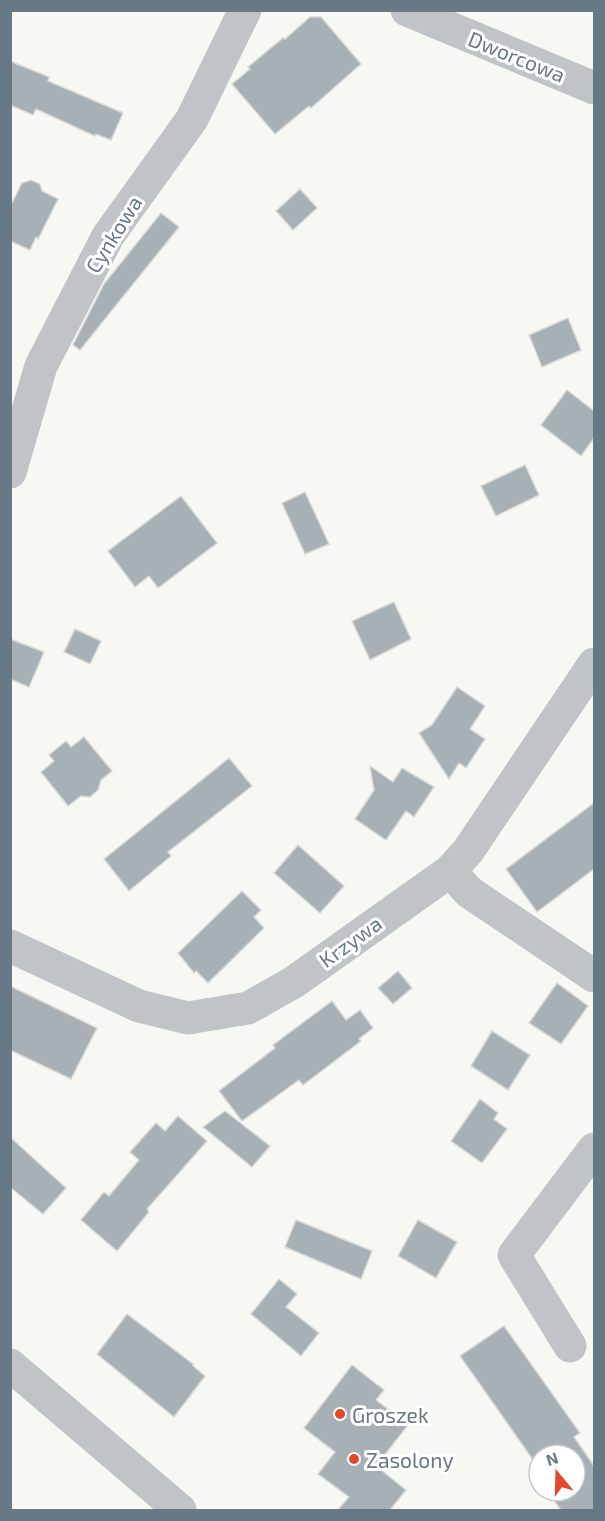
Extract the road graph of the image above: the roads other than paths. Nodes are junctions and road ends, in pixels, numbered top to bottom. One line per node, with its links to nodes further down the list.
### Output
1 (245, 10): 4 (street, Cynkowa)
2 (419, 13): 3 (street, Dworcowa)
3 (594, 88)
4 (10, 472)
5 (594, 664): 6 (street, Krzywa)
6 (450, 871): 7 (street, Krzywa); 8 (street)
7 (10, 946)
8 (594, 976)
9 (594, 1149): 10 (street)
10 (570, 1346)
11 (10, 1365): 12 (street)
12 (180, 1510)

